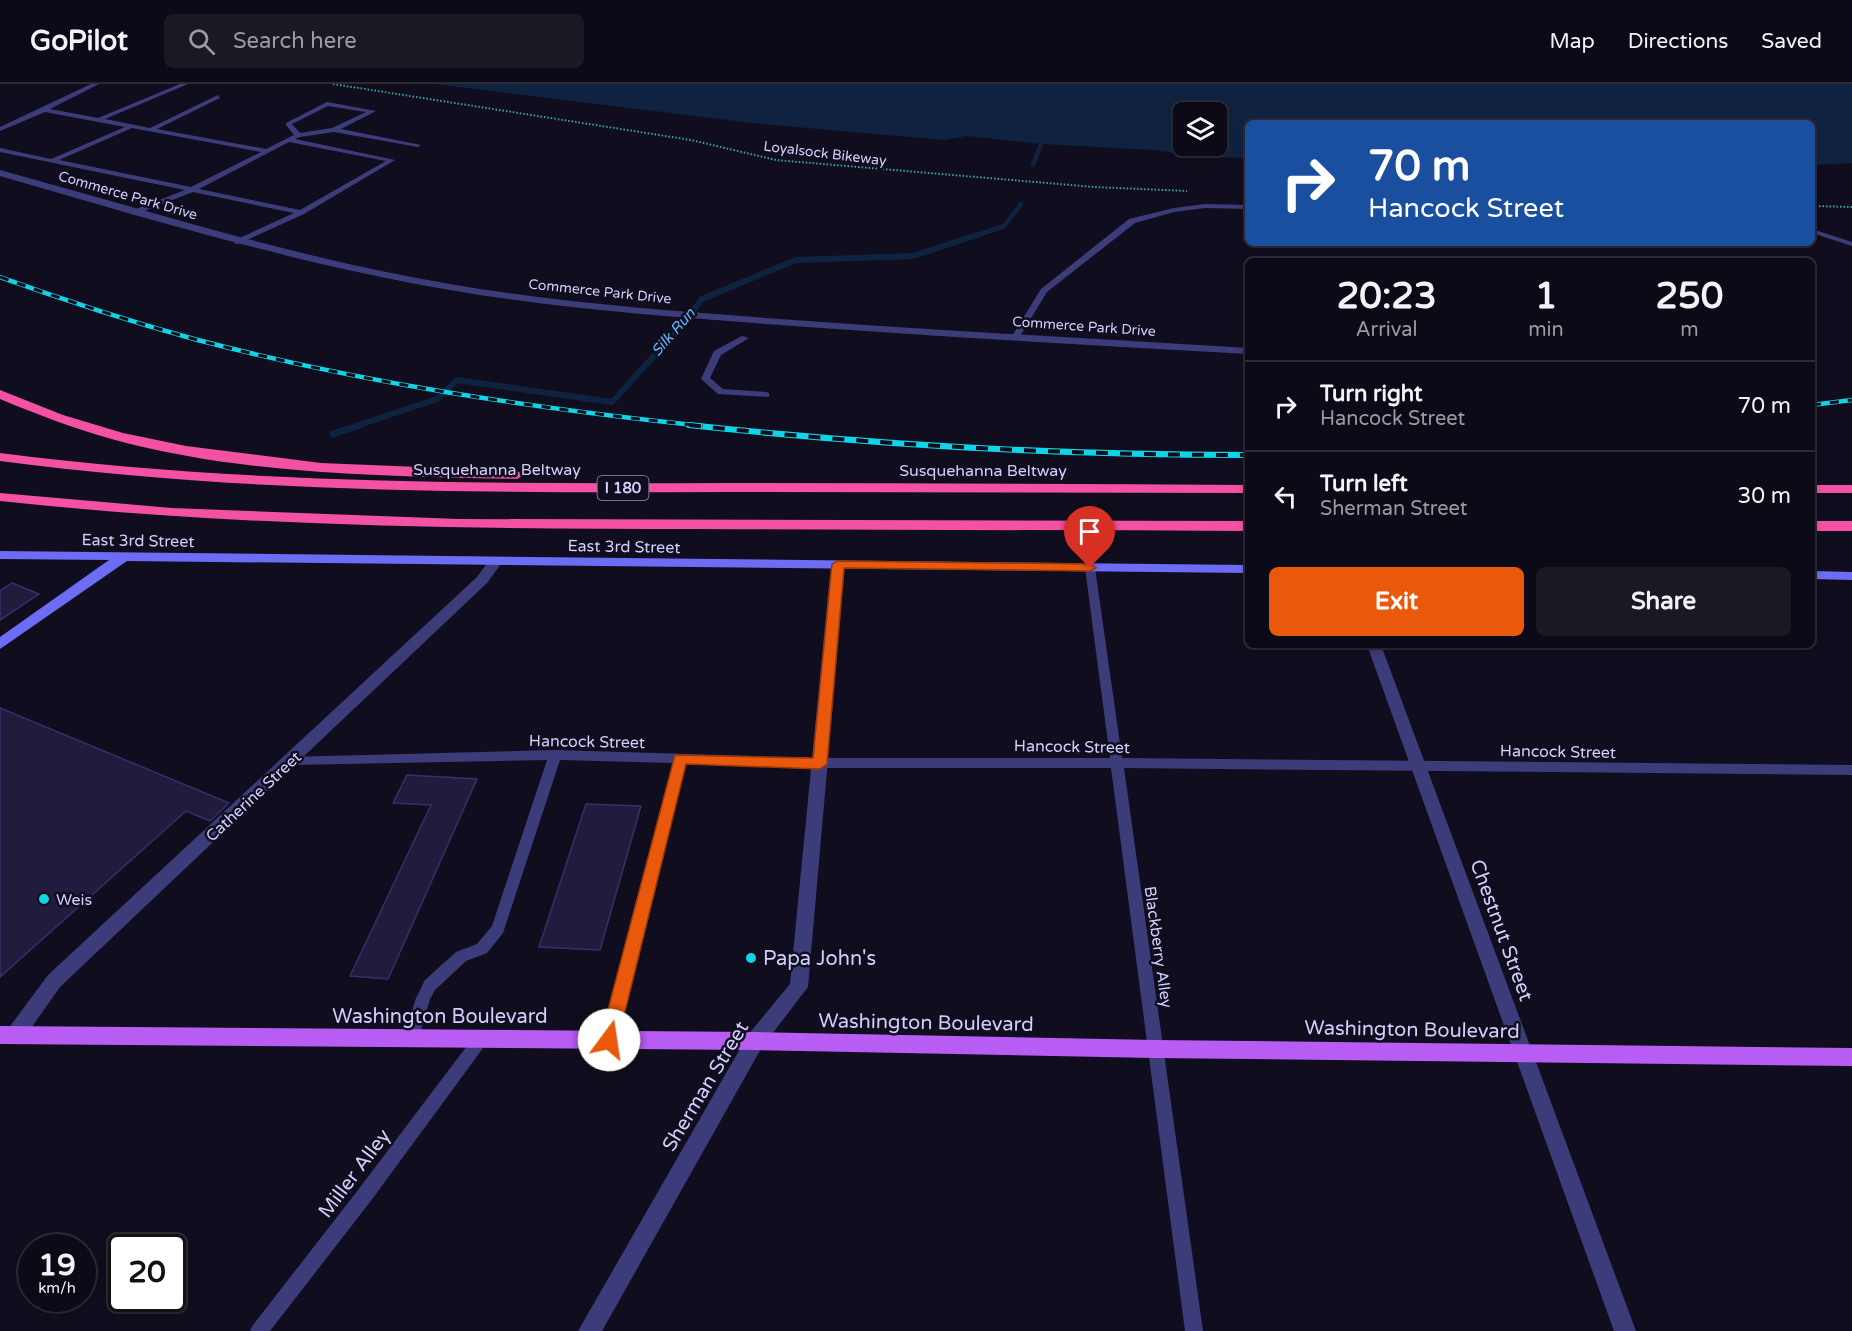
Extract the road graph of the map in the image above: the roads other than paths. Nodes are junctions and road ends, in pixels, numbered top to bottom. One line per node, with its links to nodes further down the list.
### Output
1 (96, 84): 4 (lane)
2 (185, 84): 5 (lane)
3 (218, 97): 8 (lane)
4 (44, 110): 5 (lane); 7 (lane)
5 (99, 120): 6 (lane)
6 (132, 126): 8 (lane); 15 (lane)
7 (0, 129)
8 (152, 129): 14 (lane)
9 (334, 130): 10 (lane); 10 (lane); 12 (lane)
10 (298, 135): 11 (lane)
11 (288, 140): 14 (lane); 19 (lane)
12 (418, 146)
13 (0, 150): 15 (lane)
14 (268, 151): 17 (lane)
15 (51, 161): 17 (lane)
16 (0, 173): 20 (street, Commerce Park Drive)
17 (191, 190): 19 (lane); 20 (lane)
18 (1245, 207): 24 (lane)
19 (301, 212): 22 (lane)
20 (134, 213): 22 (street, Commerce Park Drive)
21 (1815, 232): 23 (lane)
22 (238, 242): 24 (street, Commerce Park Drive)
23 (1852, 244)
24 (1016, 336): 26 (street, Commerce Park Drive)
25 (745, 338): 28 (lane)
26 (1245, 351)
27 (0, 394): 30 (highway)
28 (766, 395)
29 (0, 457): 30 (highway, Susquehanna Beltway / I 180)
30 (848, 487): 31 (highway, Susquehanna Beltway / I 180)
31 (1245, 489)
32 (1815, 489): 33 (highway)
33 (1852, 489)
34 (0, 497): 35 (highway, I 180)
35 (1245, 526)
36 (1815, 526): 37 (highway)
37 (1852, 526)
38 (0, 555): 39 (main road, East 3rd Street)
39 (123, 556): 40 (main road, East 3rd Street); 46 (main road)
40 (496, 561): 41 (main road, East 3rd Street); 50 (street, Catherine Street)
41 (838, 564): 42 (main road, East 3rd Street); 52 (street, Sherman Street)
42 (1090, 568): 43 (main road, East 3rd Street); 51 (lane, Blackberry Alley)
43 (1245, 569)
44 (1815, 575): 45 (main road)
45 (1852, 576)
46 (0, 644)
47 (1375, 648): 53 (street, Chestnut Street)
48 (555, 755): 49 (lane, Hancock Street); 50 (lane, Hancock Street); 56 (lane)
49 (680, 759): 52 (lane, Hancock Street); 58 (lane)
50 (292, 760): 55 (street, Catherine Street)
51 (1116, 763): 52 (lane, Hancock Street); 53 (lane, Hancock Street); 60 (lane, Blackberry Alley)
52 (820, 764): 59 (street, Sherman Street)
53 (1418, 766): 54 (lane, Hancock Street); 61 (street, Chestnut Street)
54 (1852, 770)
55 (8, 1035): 56 (main road, Washington Boulevard)
56 (412, 1038): 57 (main road, Washington Boulevard)
57 (482, 1039): 58 (main road, Washington Boulevard); 63 (lane, Miller Alley)
58 (609, 1040): 59 (main road, Washington Boulevard)
59 (755, 1041): 60 (main road, Washington Boulevard); 64 (street, Sherman Street)
60 (1155, 1049): 61 (main road, Washington Boulevard); 65 (lane, Blackberry Alley)
61 (1523, 1053): 62 (main road, Washington Boulevard); 66 (street, Chestnut Street)
62 (1852, 1057)
63 (259, 1331)
64 (589, 1331)
65 (1194, 1331)
66 (1625, 1331)

